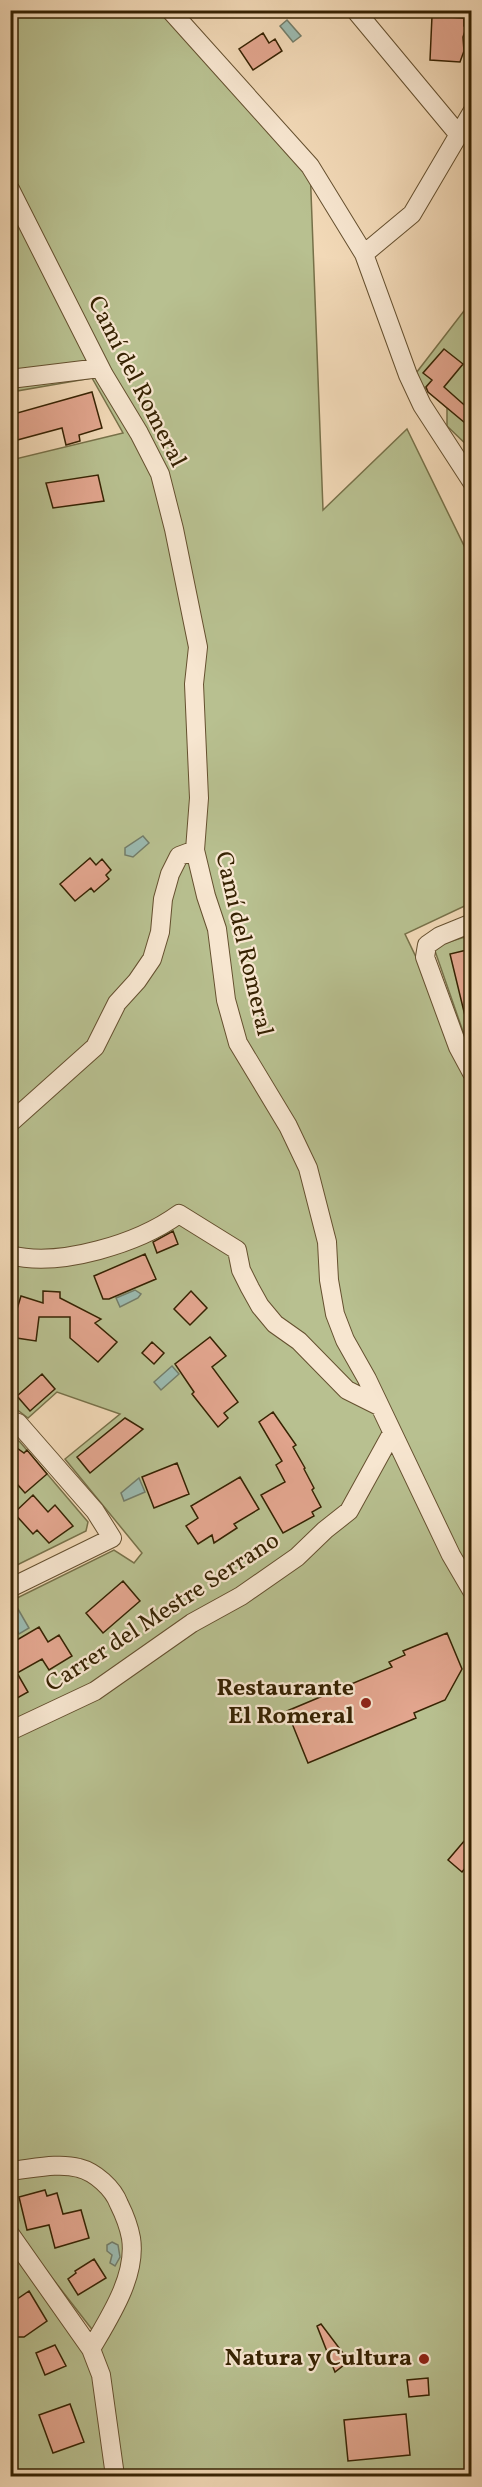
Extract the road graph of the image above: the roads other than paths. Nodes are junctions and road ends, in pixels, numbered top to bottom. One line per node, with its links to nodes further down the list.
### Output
1 (170, 10): 5 (street)
2 (355, 10): 3 (street)
3 (467, 126): 5 (street)
4 (10, 189): 6 (street, Camí del Romeral)
5 (364, 254): 8 (street)
6 (100, 368): 7 (street); 9 (street, Camí del Romeral)
7 (10, 379)
8 (471, 482)
9 (195, 850): 12 (street); 14 (street, Camí del Romeral)
10 (471, 923): 11 (street)
11 (471, 1073)
12 (10, 1123)
13 (10, 1255): 14 (street)
14 (380, 1406): 16 (street, Camí del Romeral)
15 (10, 1420): 17 (street)
16 (392, 1433): 18 (street, Camí del Romeral); 19 (street, Carrer del Mestre Serrano)
17 (10, 1588)
18 (471, 1591)
19 (10, 1731)
20 (10, 2171): 22 (street)
21 (10, 2234): 22 (street)
22 (91, 2349): 23 (street)
23 (115, 2476)

